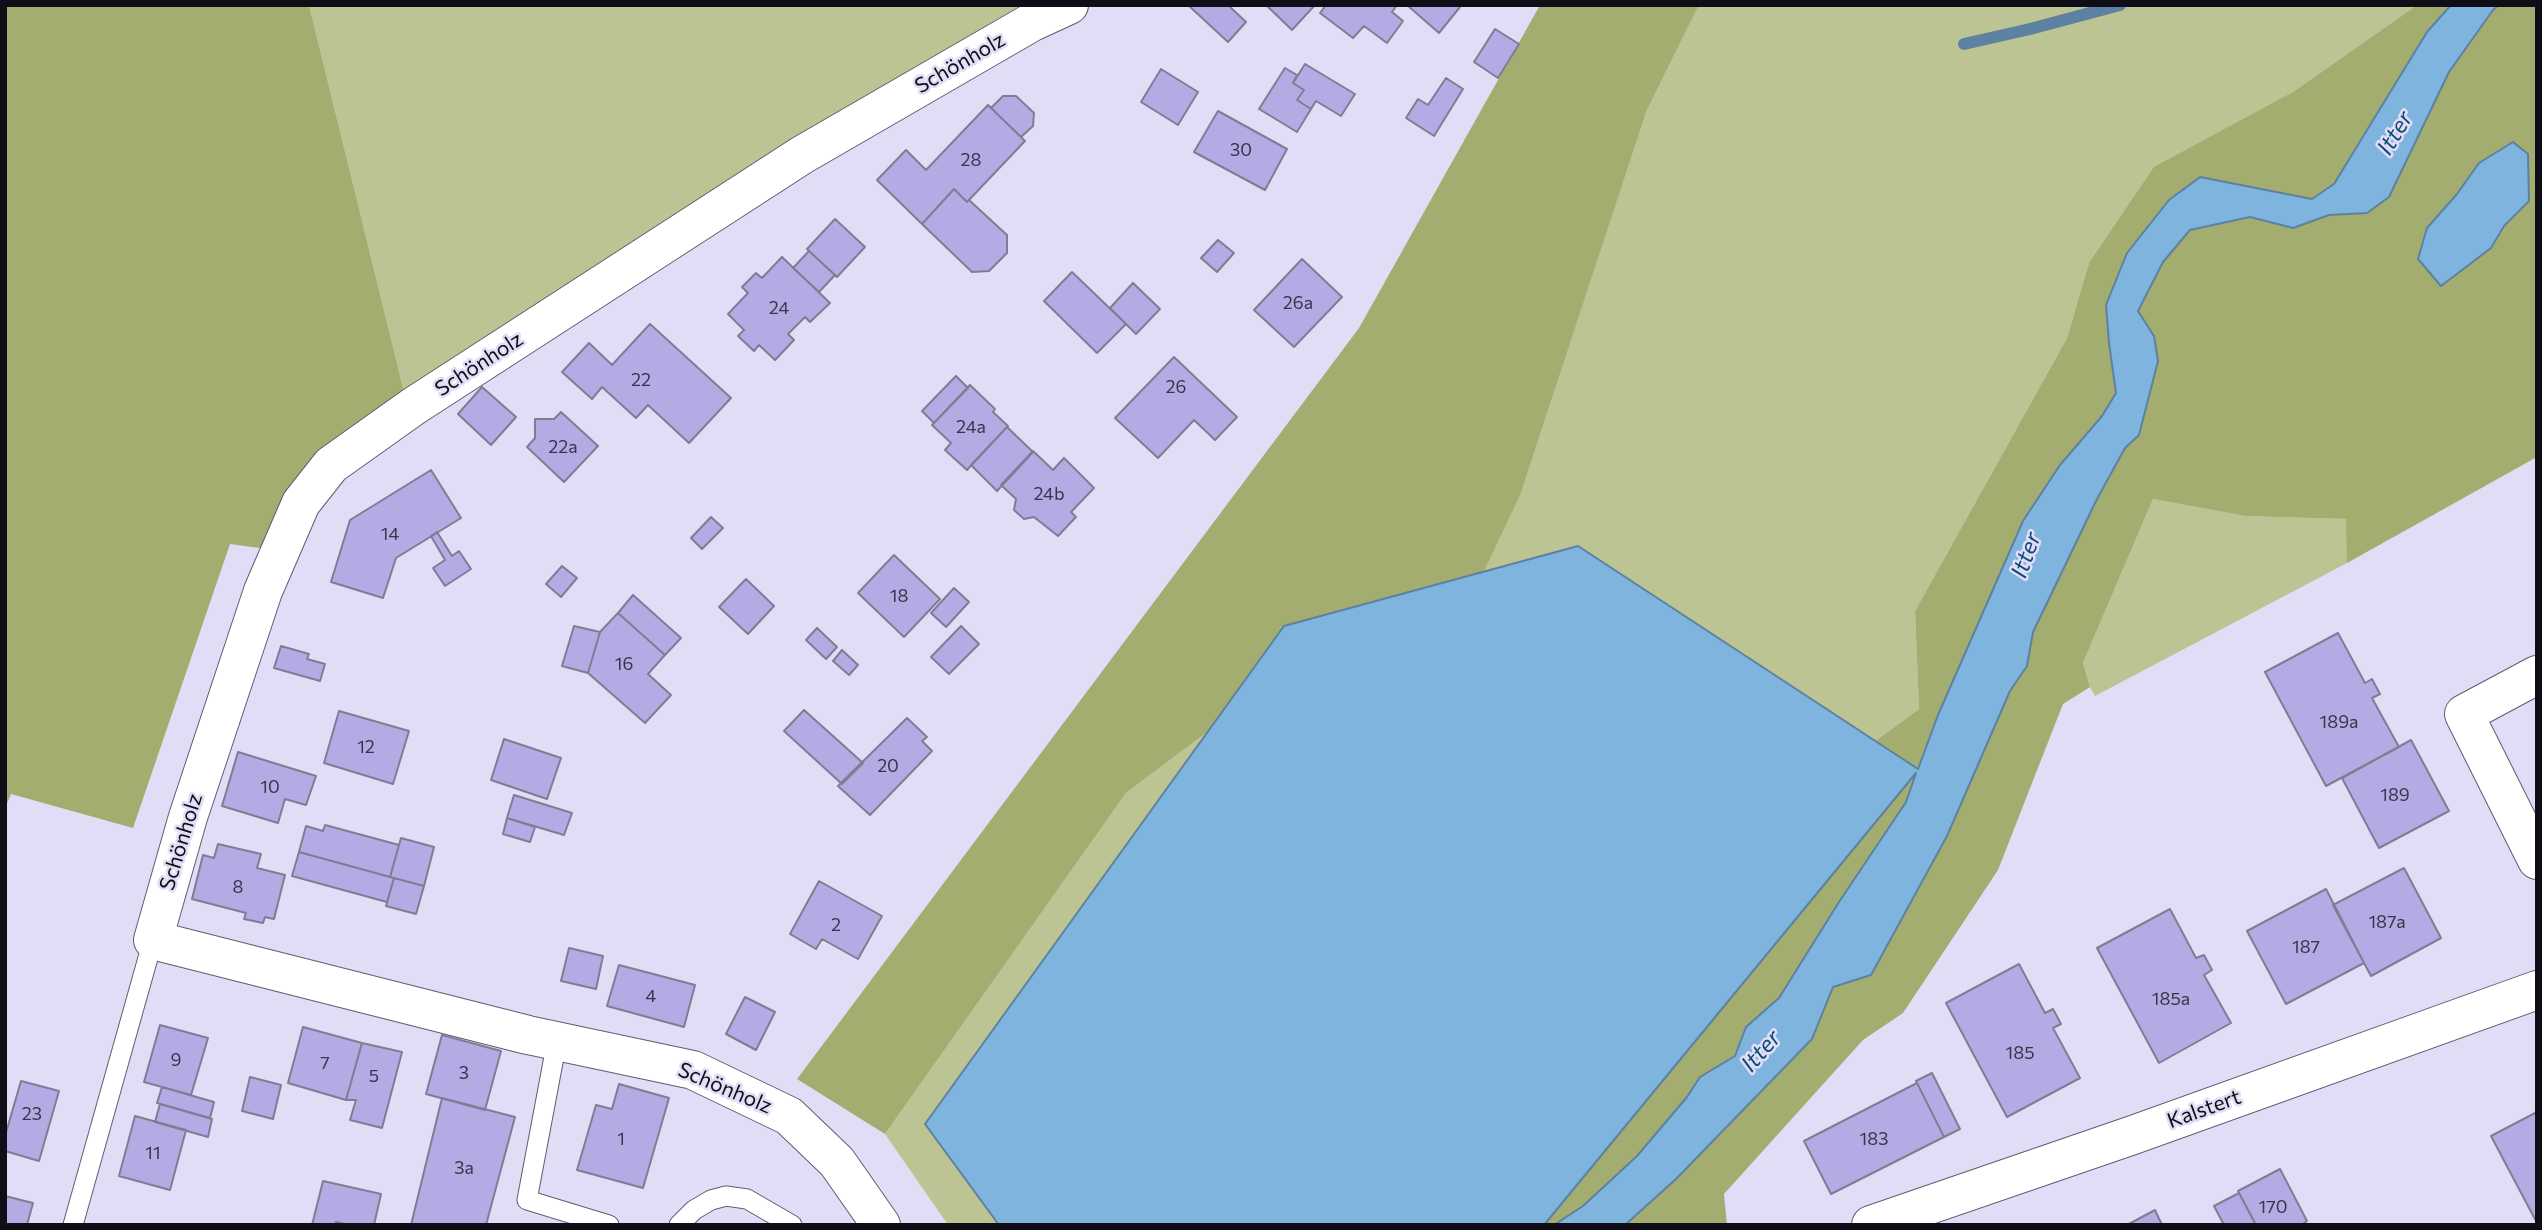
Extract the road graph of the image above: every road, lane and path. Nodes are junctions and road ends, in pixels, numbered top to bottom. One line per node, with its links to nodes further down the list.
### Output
1 (1069, 5): 4 (street, Schönholz)
2 (2537, 675): 3 (street)
3 (2537, 860)
4 (153, 940): 6 (street, Schönholz); 7 (lane, Schönholz)
5 (2537, 990): 12 (street, Kalstert)
6 (557, 1041): 8 (lane); 11 (street, Schönholz)
7 (73, 1225)
8 (609, 1225)
9 (679, 1225): 10 (lane)
10 (792, 1225)
11 (881, 1225)
12 (1871, 1225)

